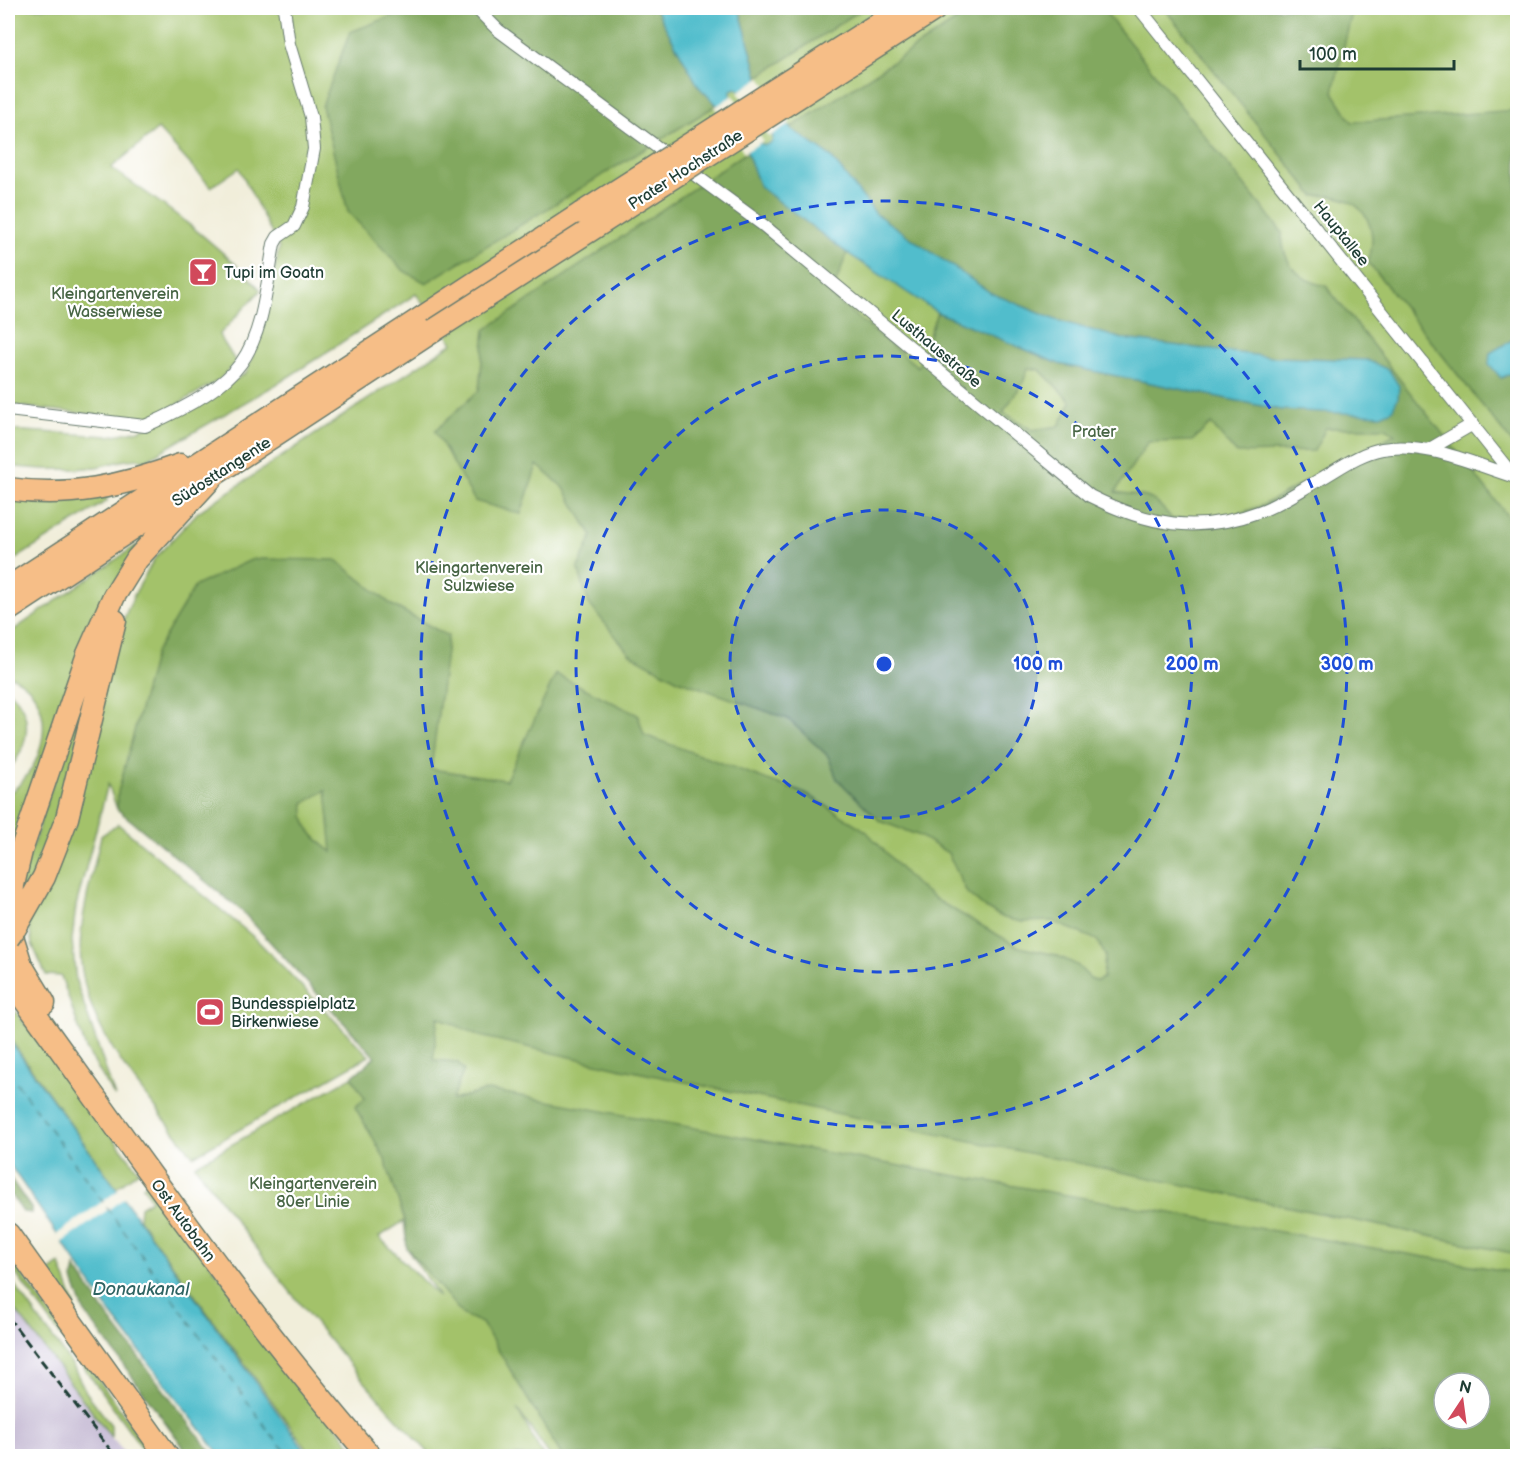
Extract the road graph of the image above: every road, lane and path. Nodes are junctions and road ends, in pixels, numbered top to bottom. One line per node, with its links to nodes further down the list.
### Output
1 (284, 8): 7 (street)
2 (476, 8): 9 (street, Lusthausstraße)
3 (903, 8): 6 (highway, Prater Hochstraße, bridge)
4 (937, 8): 6 (highway, Prater Hochstraße, bridge)
5 (1139, 8): 8 (street, Hauptallee)
6 (428, 323): 10 (highway, Südosttangente); 11 (highway, Südosttangente)
7 (8, 410)
8 (1473, 424): 9 (street); 13 (street, Hauptallee)
9 (1428, 450): 13 (street, Lusthausstraße)
10 (218, 451): 12 (highway); 14 (highway); 16 (highway, Südosttangente)
11 (216, 473): 15 (highway); 17 (highway, Südosttangente)
12 (8, 477)
13 (1516, 479)
14 (8, 489)
15 (150, 547): 18 (highway, bridge); 18 (highway)
16 (8, 588)
17 (8, 610)
18 (8, 931): 20 (highway)
19 (8, 978): 20 (highway, Ost Autobahn)
20 (84, 1082): 23 (highway, Ost Autobahn)
21 (8, 1234): 22 (highway)
22 (167, 1456)
23 (370, 1456)

